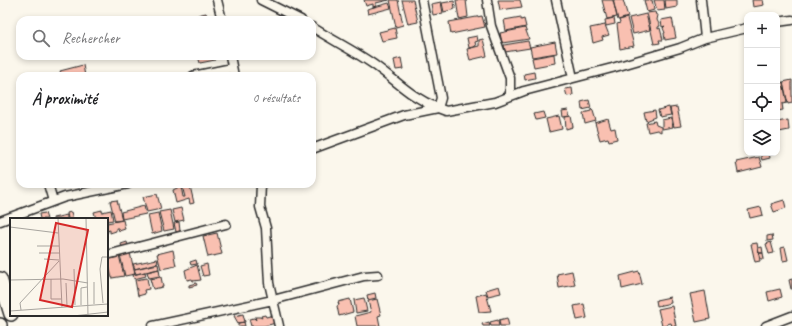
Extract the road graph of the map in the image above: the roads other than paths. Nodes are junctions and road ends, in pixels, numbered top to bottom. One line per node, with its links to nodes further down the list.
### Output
1 (217, 0): 7 (street)
2 (261, 0): 8 (street)
3 (422, 0): 18 (street)
4 (487, 0): 17 (street)
5 (556, 0): 16 (street)
6 (701, 0): 13 (street)
7 (221, 16)
8 (294, 16)
9 (792, 20): 10 (street)
10 (780, 22)
11 (316, 29): 18 (street)
12 (744, 29): 13 (street)
13 (705, 38): 16 (street)
14 (231, 60): 15 (street)
15 (233, 72)
16 (573, 78): 17 (street)
17 (510, 96): 18 (street)
18 (438, 108): 19 (street)
19 (316, 148)
20 (49, 188): 23 (street)
21 (110, 188): 23 (street)
22 (261, 188): 29 (street)
23 (53, 201): 24 (street)
24 (0, 221)
25 (226, 224): 26 (street)
26 (108, 255)
27 (378, 275): 29 (street)
28 (4, 280): 30 (highway)
29 (273, 300): 34 (street); 35 (street)
30 (10, 309)
31 (12, 316): 33 (highway)
32 (792, 316): 36 (street)
33 (15, 326)
34 (153, 326)
35 (279, 326)
36 (766, 326)

